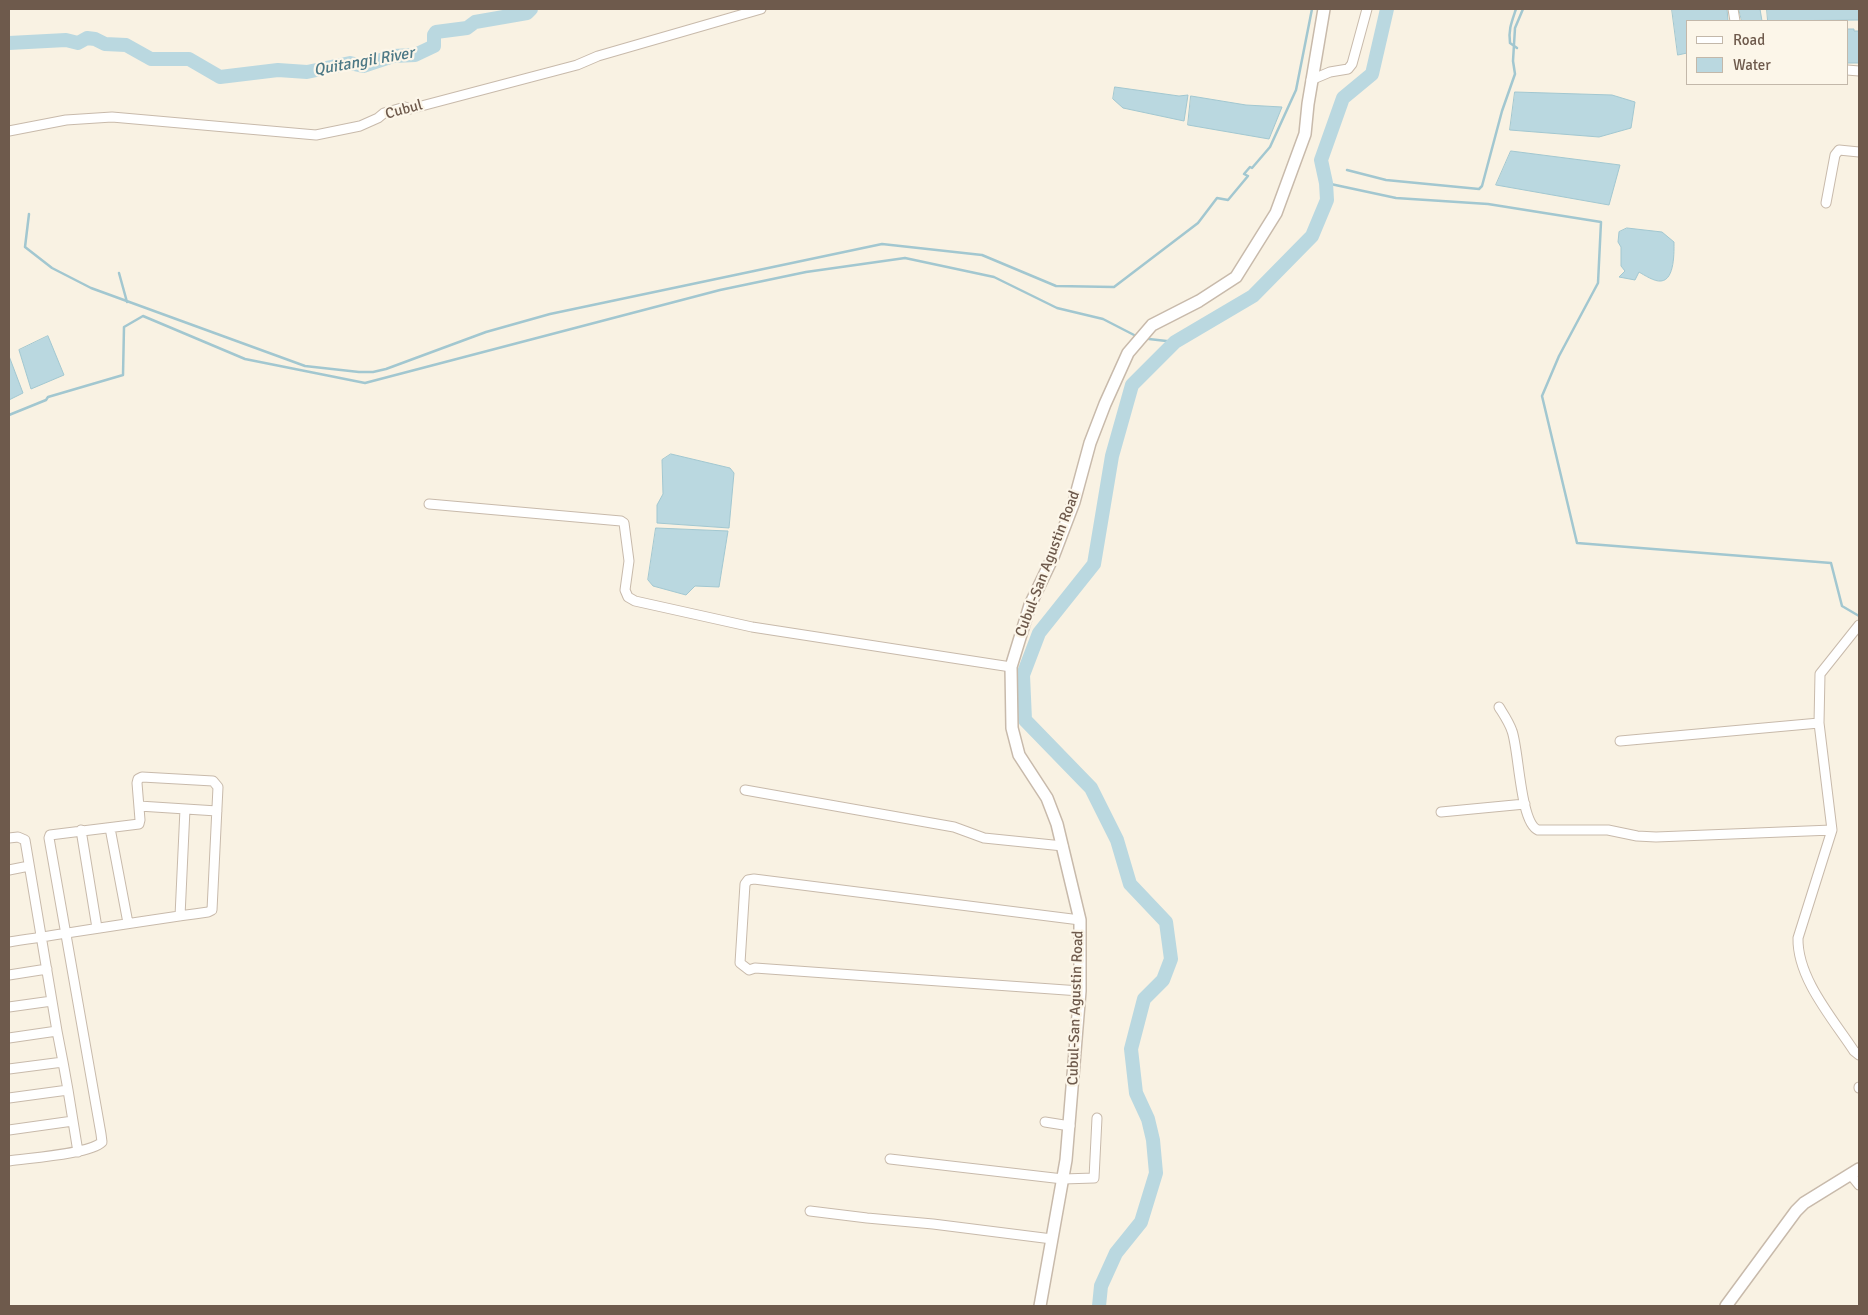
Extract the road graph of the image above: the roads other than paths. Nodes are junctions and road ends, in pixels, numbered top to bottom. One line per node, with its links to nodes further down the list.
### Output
1 (761, 9): 5 (street, Cubul)
2 (1324, 9): 4 (street, Cubul-San Agustin Road)
3 (1367, 9): 4 (street)
4 (1311, 80): 10 (street, Cubul-San Agustin Road)
5 (9, 130)
6 (1859, 152): 7 (street)
7 (1826, 203)
8 (429, 504): 10 (street)
9 (1859, 625): 12 (street)
10 (1011, 667): 24 (street, Cubul-San Agustin Road)
11 (1499, 707): 15 (street)
12 (1819, 723): 13 (street); 22 (street)
13 (1620, 741)
14 (744, 790): 24 (street)
15 (1525, 804): 19 (street); 22 (street)
16 (139, 806): 17 (street); 18 (street); 20 (street)
17 (185, 809): 18 (street); 27 (street)
18 (218, 811): 27 (street)
19 (1441, 812)
20 (110, 828): 21 (street); 29 (street)
21 (81, 830): 30 (street); 31 (street)
22 (1832, 830): 41 (street)
23 (9, 838): 25 (street)
24 (1063, 846): 28 (street, Cubul-San Agustin Road)
25 (29, 866): 26 (street); 32 (street)
26 (9, 870)
27 (180, 916): 29 (street)
28 (1080, 920): 36 (street, Cubul-San Agustin Road); 36 (street)
29 (128, 923): 30 (street)
30 (96, 928): 31 (street)
31 (66, 933): 32 (street); 51 (street)
32 (41, 937): 33 (street); 34 (street)
33 (9, 940)
34 (47, 969): 35 (street); 37 (street)
35 (9, 975)
36 (1080, 990): 49 (street, Cubul-San Agustin Road)
37 (52, 1001): 38 (street); 39 (street)
38 (9, 1007)
39 (58, 1031): 40 (street); 42 (street)
40 (9, 1038)
41 (1859, 1055)
42 (63, 1062): 43 (street); 44 (street)
43 (9, 1069)
44 (68, 1090): 45 (street); 47 (street)
45 (9, 1098)
46 (1097, 1118): 55 (street)
47 (73, 1120): 50 (street); 51 (street)
48 (1045, 1122): 49 (street)
49 (1070, 1126): 55 (street, Cubul-San Agustin Road)
50 (9, 1130)
51 (78, 1152): 53 (street)
52 (890, 1159): 55 (street)
53 (9, 1161)
54 (1855, 1171): 56 (street); 60 (street)
55 (1063, 1179): 58 (street, Cubul-San Agustin Road)
56 (1859, 1185)
57 (810, 1211): 58 (street)
58 (1052, 1239): 59 (street, Cubul-San Agustin Road)
59 (1040, 1306)
60 (1726, 1306)

